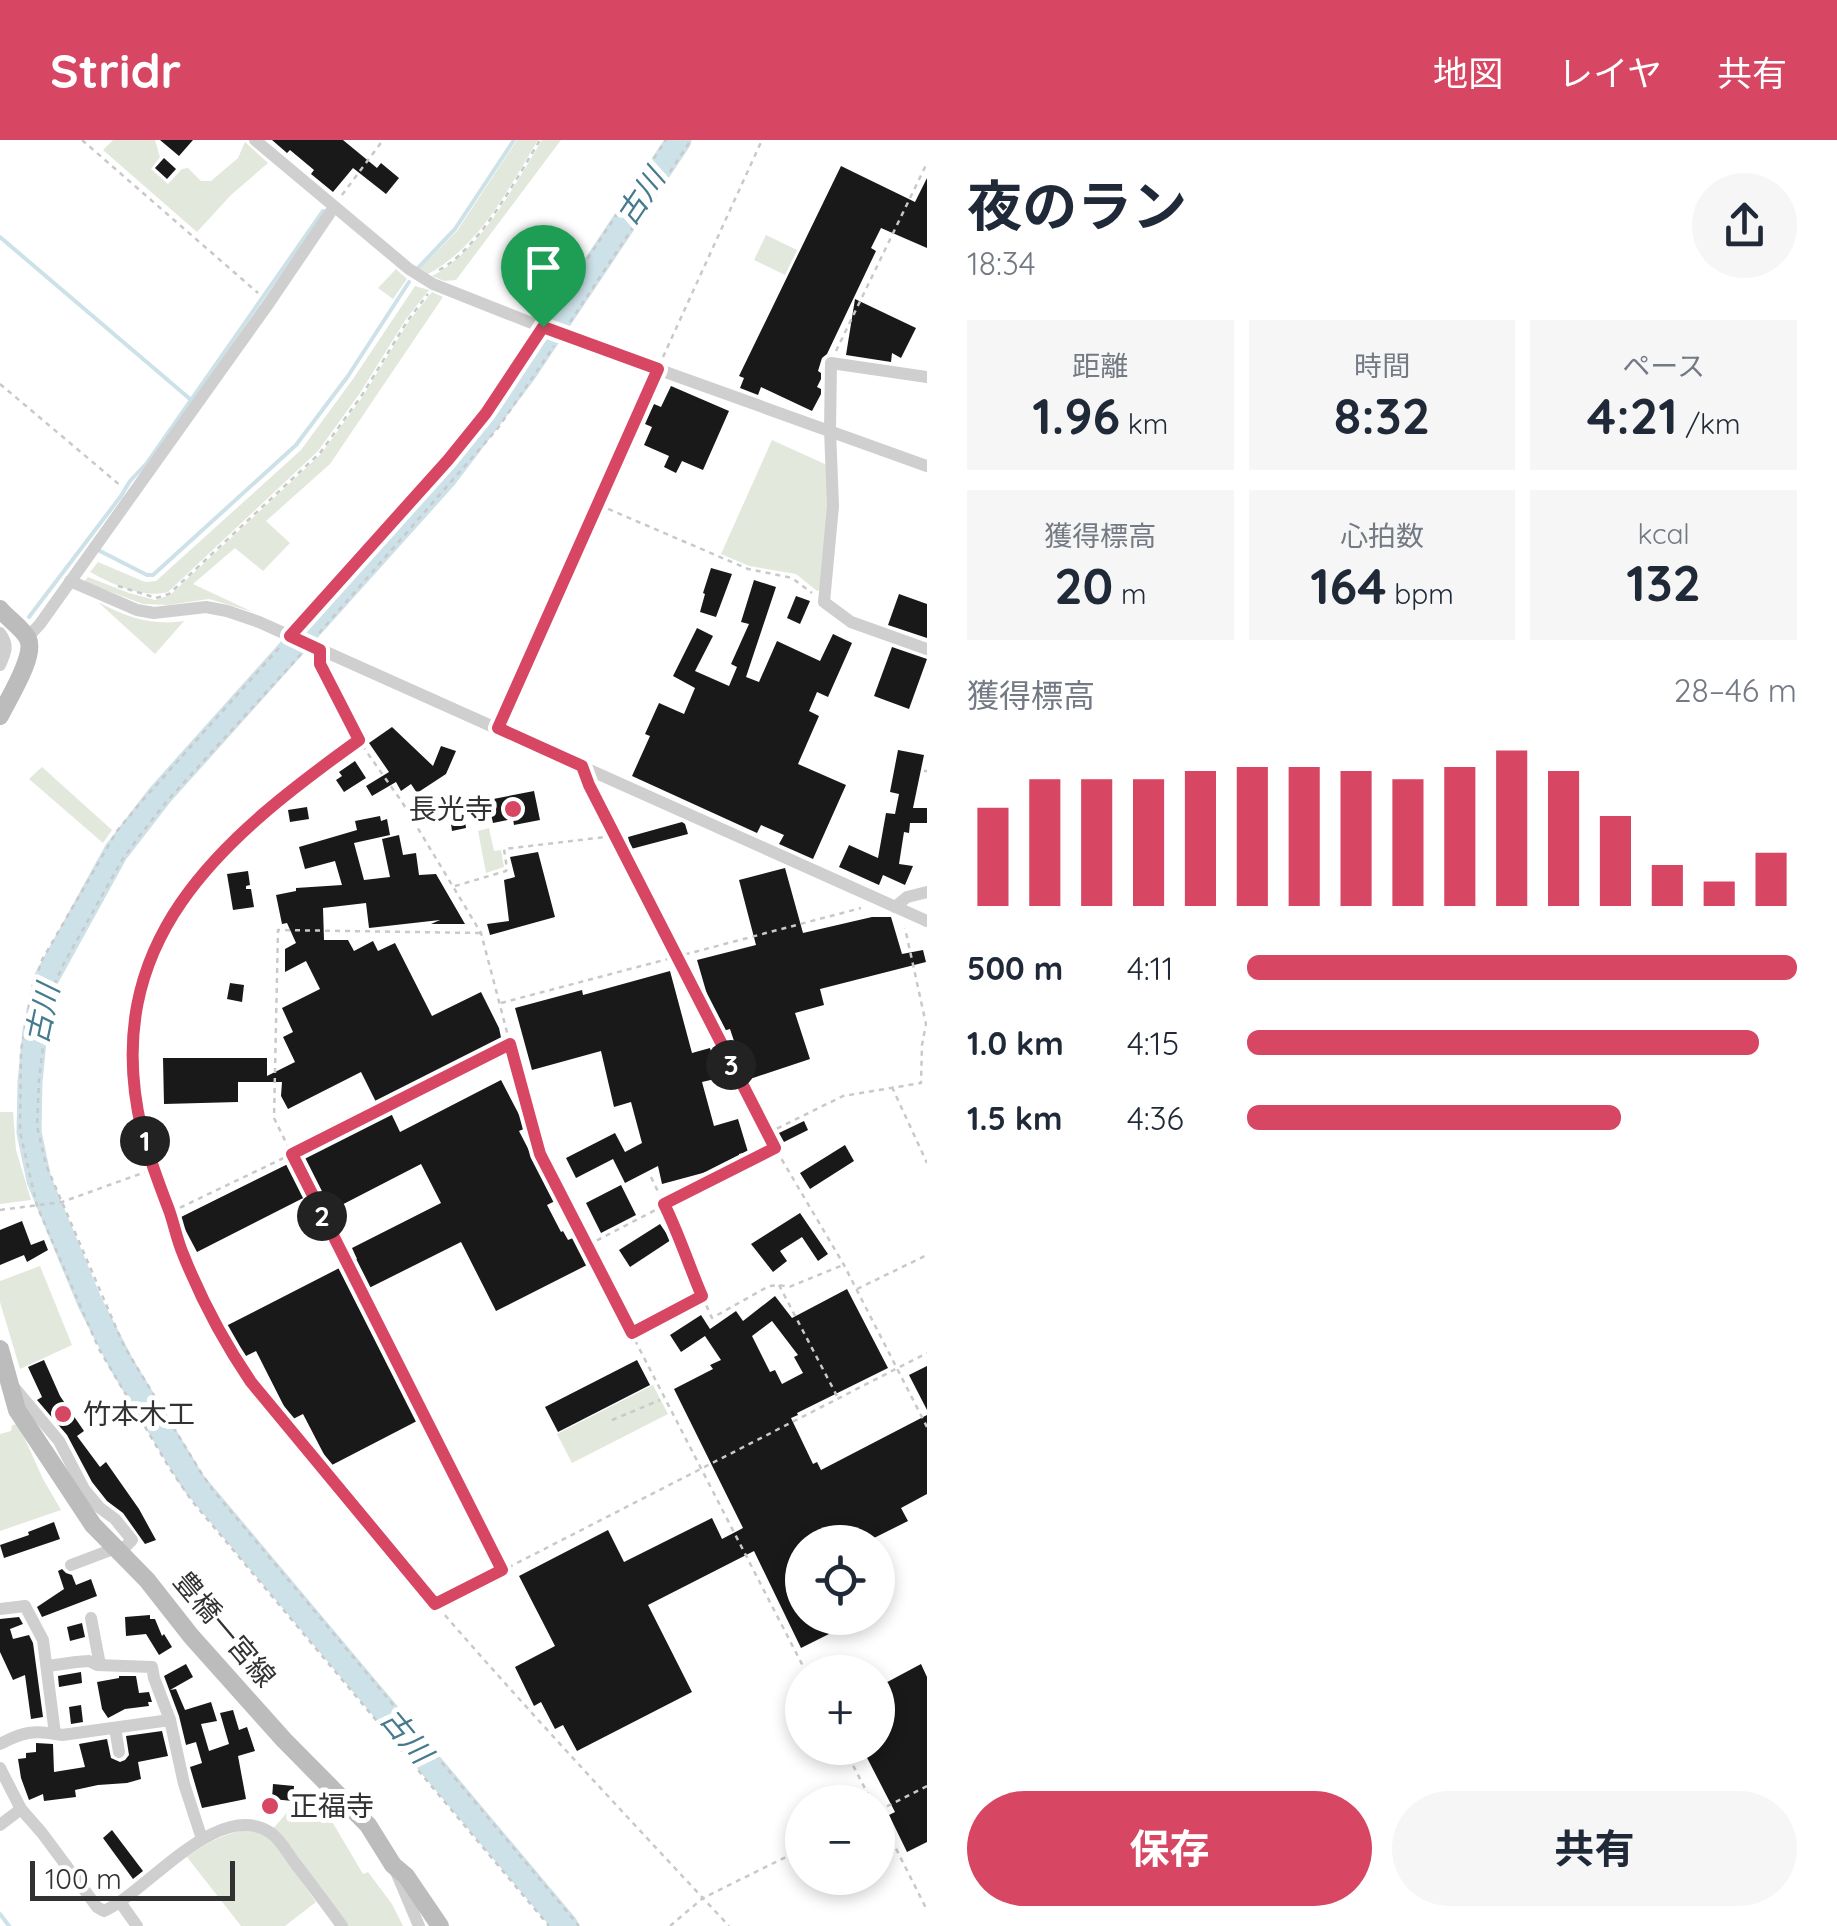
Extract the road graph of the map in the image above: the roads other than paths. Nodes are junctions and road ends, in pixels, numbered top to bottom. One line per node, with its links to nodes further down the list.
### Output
1 (255, 140): 2 (street)
2 (334, 206): 4 (street); 6 (street)
3 (927, 377): 4 (street)
4 (830, 430): 5 (street); 10 (street)
5 (927, 466)
6 (70, 581): 9 (street); 14 (street)
7 (0, 608): 9 (main road)
8 (0, 633): 11 (street)
9 (28, 637): 12 (main road)
10 (927, 649)
11 (0, 665)
12 (0, 716)
13 (927, 892): 14 (street)
14 (895, 907): 15 (street)
15 (927, 921)
16 (0, 1348): 17 (main road, 豊橋一宮線)
17 (116, 1548): 18 (street); 32 (main road, 豊橋一宮線)
18 (72, 1565)
19 (0, 1609): 22 (street)
20 (91, 1618): 21 (street)
21 (100, 1665): 22 (street); 23 (street)
22 (48, 1666): 25 (street)
23 (170, 1720): 24 (street); 31 (street)
24 (116, 1728): 25 (street); 27 (street)
25 (56, 1734): 26 (street)
26 (0, 1744)
27 (119, 1752)
28 (0, 1768): 29 (street)
29 (21, 1810): 30 (street); 33 (street)
30 (0, 1826)
31 (202, 1840): 33 (street); 35 (street)
32 (394, 1865): 36 (street); 37 (main road, 豊橋一宮線)
33 (120, 1902): 34 (street)
34 (138, 1926)
35 (342, 1926)
36 (419, 1926)
37 (440, 1926)

